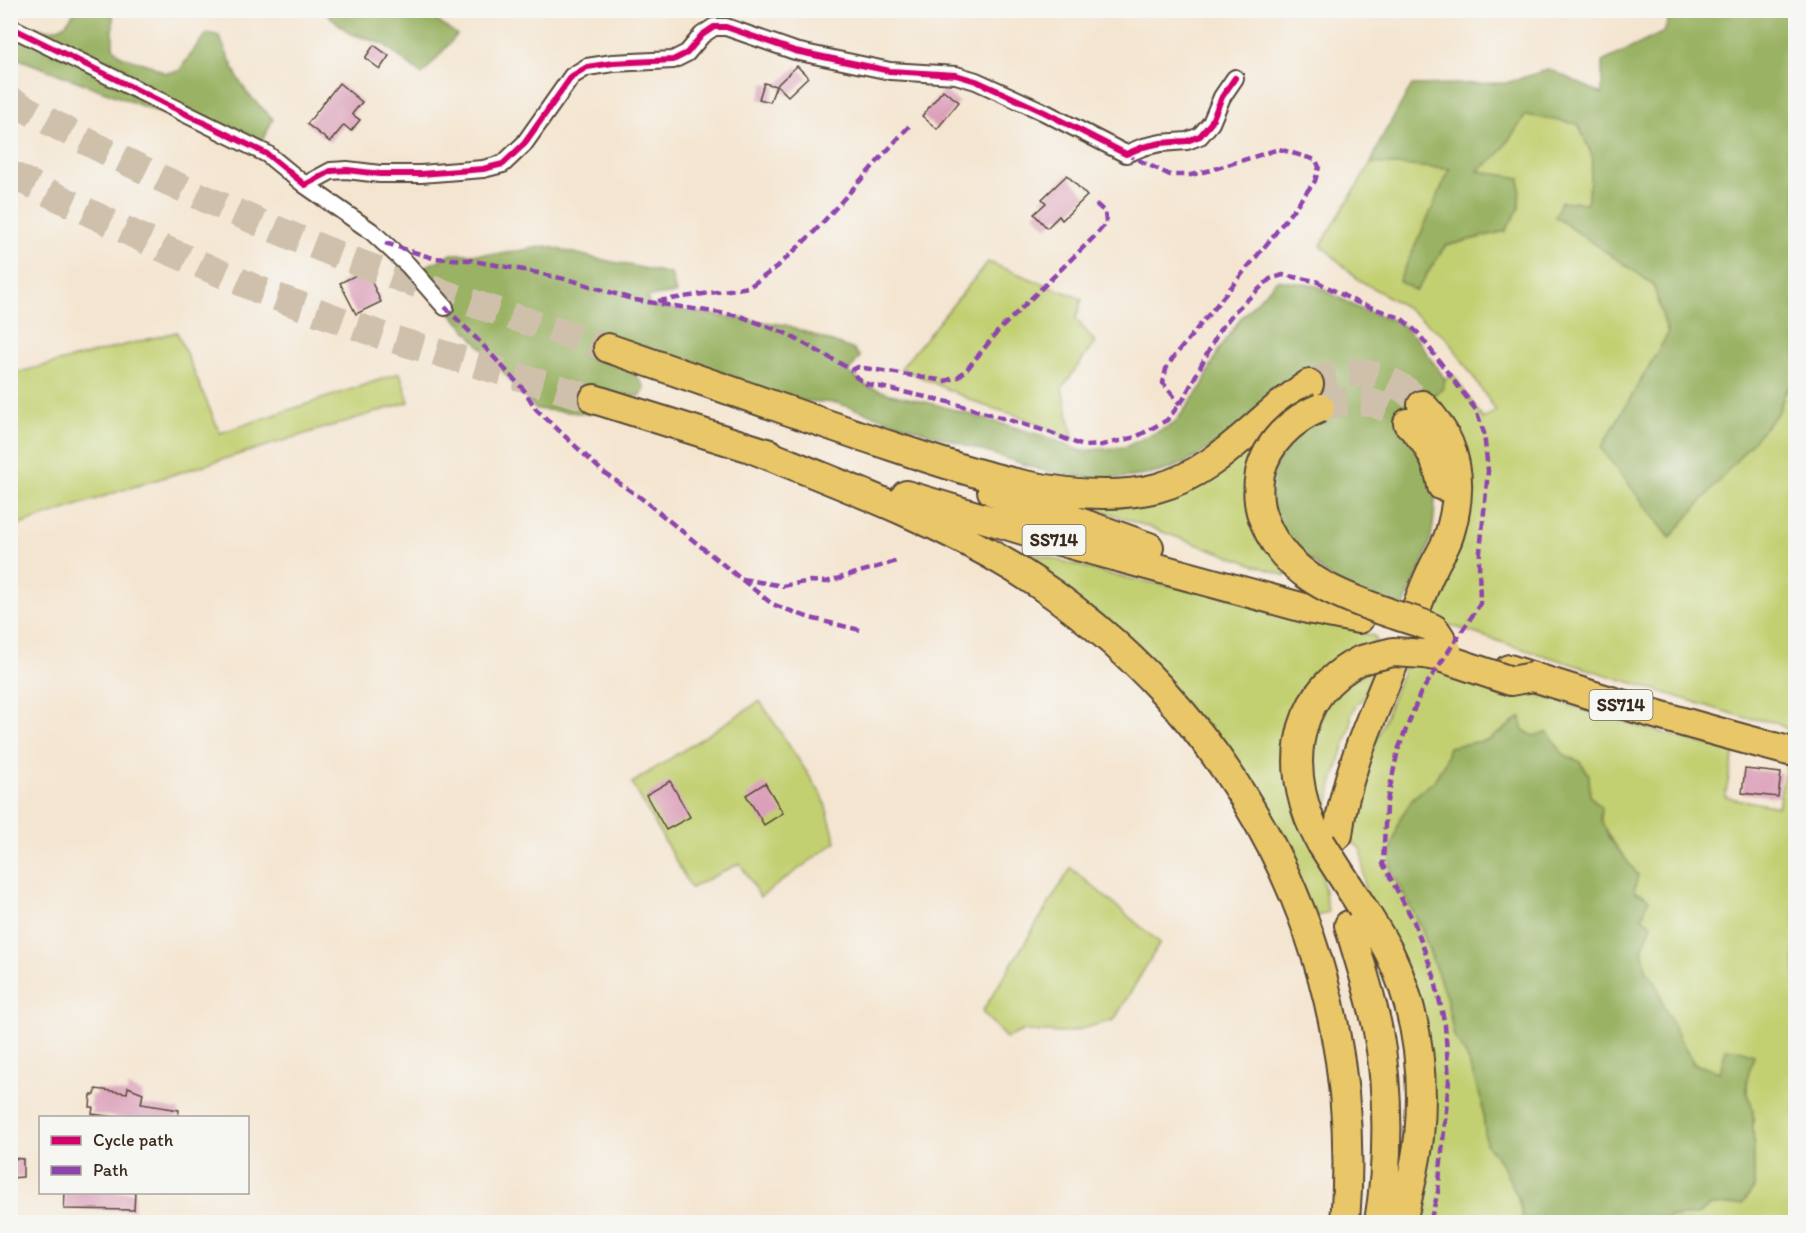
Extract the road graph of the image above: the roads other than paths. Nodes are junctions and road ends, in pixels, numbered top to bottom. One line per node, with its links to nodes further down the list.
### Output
1 (10, 27): 3 (street)
2 (1235, 78): 3 (street)
3 (305, 185): 4 (street)
4 (445, 307)
5 (608, 348): 8 (highway, SS714)
6 (594, 399): 9 (highway, SS714)
7 (1415, 414): 10 (highway)
8 (817, 421): 11 (highway, SS714); 12 (highway, bridge)
9 (753, 449): 11 (highway, SS714); 19 (highway)
10 (1413, 616)
11 (1359, 619): 12 (highway, SS714)
12 (1447, 649): 14 (highway, SS714)
13 (1395, 660): 16 (highway)
14 (1533, 677): 15 (highway, SS714); 16 (highway, bridge)
15 (1789, 751)
16 (1329, 839): 17 (highway, bridge)
17 (1355, 916): 18 (highway); 22 (highway)
18 (1385, 1148): 20 (highway); 21 (highway)
19 (1345, 1222)
20 (1369, 1222)
21 (1378, 1222)
22 (1402, 1222)

